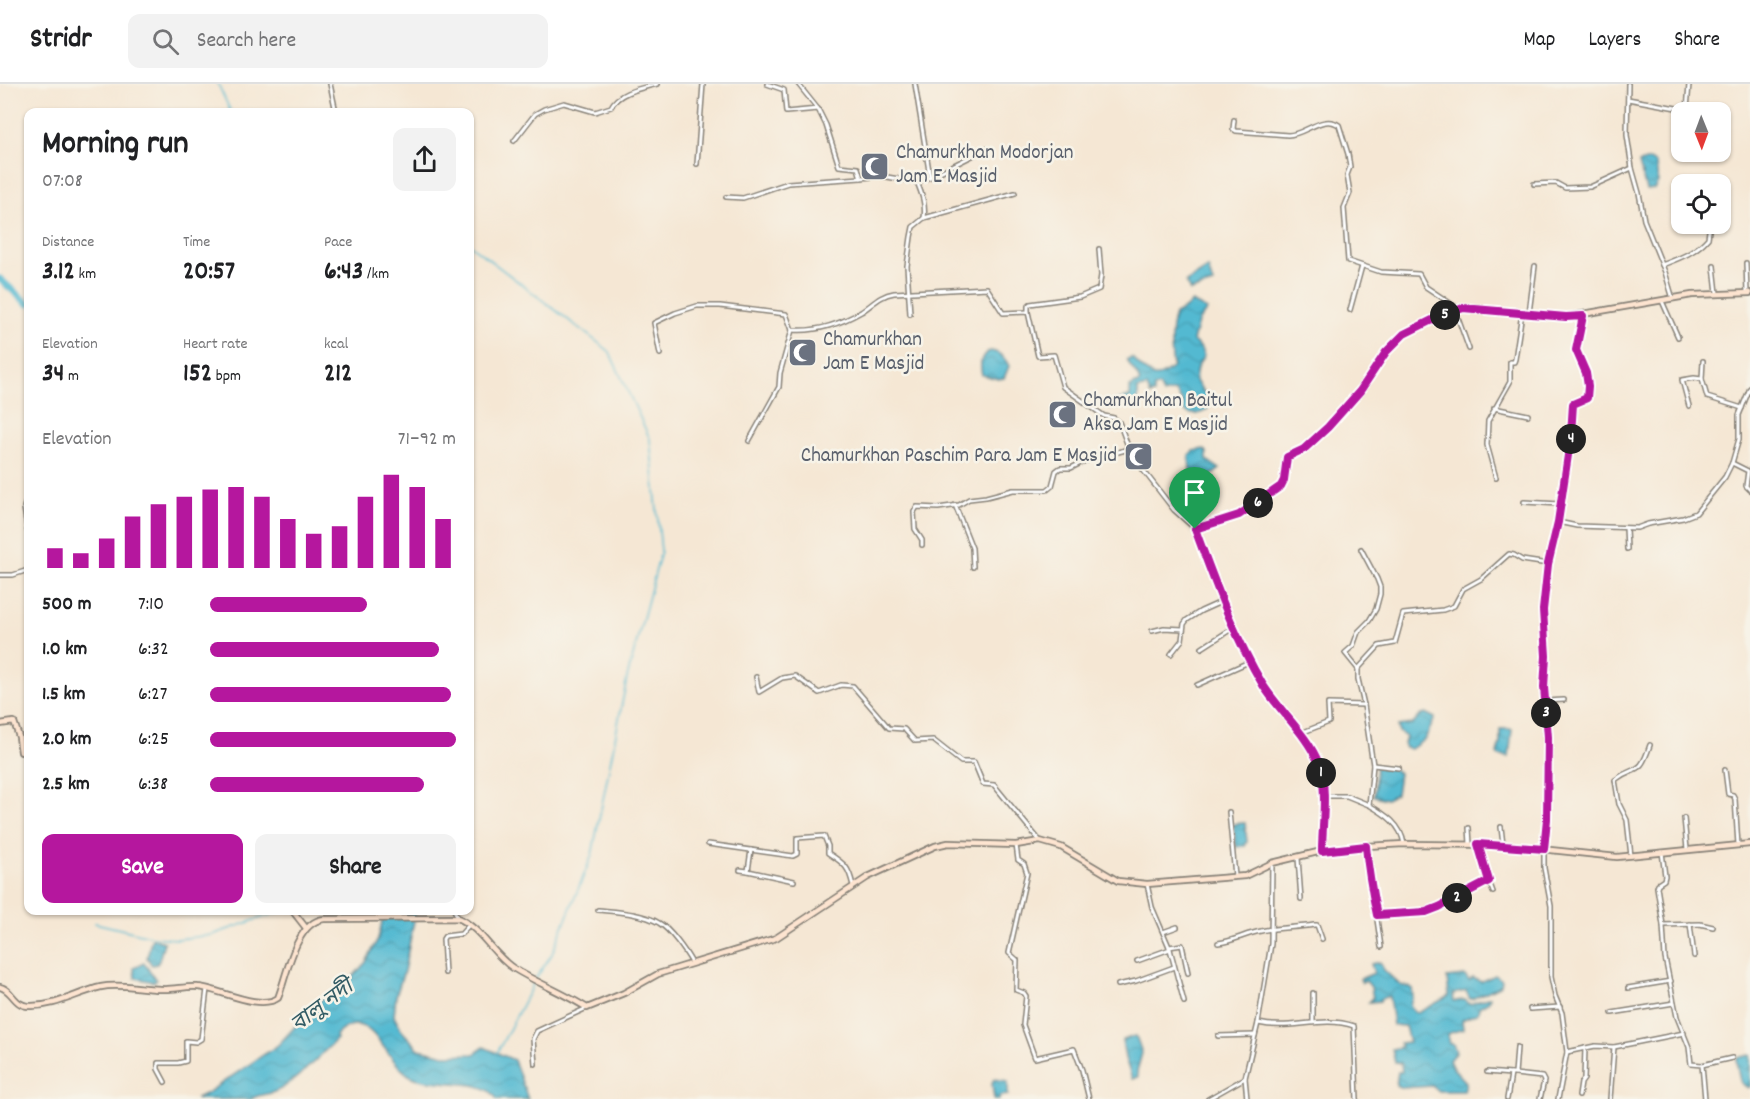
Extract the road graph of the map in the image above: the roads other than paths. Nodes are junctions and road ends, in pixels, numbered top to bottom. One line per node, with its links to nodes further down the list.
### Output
1 (330, 84): 10 (street)
2 (657, 84): 13 (street)
3 (703, 84): 15 (street)
4 (767, 84): 11 (street)
5 (798, 84): 11 (street)
6 (915, 84): 17 (street)
7 (1628, 84): 9 (street)
8 (1689, 84): 9 (street)
9 (1628, 99): 16 (street)
10 (335, 108)
11 (818, 109): 18 (street)
12 (1234, 120): 28 (street)
13 (514, 141)
14 (986, 150): 17 (street)
15 (697, 164)
16 (1632, 168): 20 (street); 27 (street)
17 (930, 177): 19 (street)
18 (861, 178): 19 (street); 22 (street)
19 (917, 182): 23 (street)
20 (1534, 184)
21 (1015, 193): 23 (street)
22 (726, 197)
23 (924, 218): 31 (street)
24 (1709, 234): 27 (street)
25 (1099, 249): 38 (street)
26 (1746, 263): 33 (street)
27 (1662, 265): 34 (street)
28 (1362, 266): 36 (street); 37 (street)
29 (1535, 266): 40 (street)
30 (1714, 266): 32 (street)
31 (909, 293): 38 (street); 41 (street); 43 (street)
32 (1717, 293): 33 (main road); 34 (main road)
33 (1748, 293)
34 (1673, 299): 35 (main road)
35 (1662, 300): 42 (main road); 44 (street)
36 (1350, 310)
37 (1457, 310): 39 (main road); 45 (street); 64 (main road)
38 (1028, 312): 55 (street)
39 (1522, 313): 40 (main road); 51 (street)
40 (1529, 313): 42 (main road)
41 (910, 314)
42 (1583, 316): 60 (street)
43 (792, 330): 46 (street); 54 (street)
44 (1678, 337)
45 (1469, 349)
46 (660, 354)
47 (1703, 361): 48 (street)
48 (1702, 379): 50 (street); 52 (street)
49 (1750, 388): 52 (street)
50 (1689, 406)
51 (1494, 408): 53 (street); 57 (street)
52 (1742, 408): 56 (street)
53 (1528, 415)
54 (749, 441)
55 (1129, 449): 61 (street); 64 (street)
56 (1732, 464): 58 (street); 63 (street)
57 (1496, 478)
58 (1750, 490)
59 (1524, 502): 60 (street)
60 (1560, 504): 62 (street)
61 (955, 505): 65 (street); 69 (street)
62 (1558, 522): 63 (street); 68 (street)
63 (1626, 528): 67 (street)
64 (1195, 529): 72 (street)
65 (922, 545)
66 (1361, 549): 79 (street)
67 (1627, 549)
68 (1548, 564): 79 (street); 83 (street)
69 (973, 567)
70 (24, 571): 71 (street)
71 (0, 575)
72 (1221, 602): 73 (street); 74 (street)
73 (1233, 628): 76 (street); 78 (street)
74 (1183, 629): 75 (street); 77 (street)
75 (1152, 631)
76 (1202, 648)
77 (1171, 654)
78 (1251, 661): 81 (street); 86 (street)
79 (1358, 669): 84 (street)
80 (756, 677): 98 (street)
81 (1197, 685)
82 (1564, 700): 83 (street)
83 (1546, 701): 108 (street)
84 (1365, 705): 86 (street); 89 (street)
85 (0, 723): 88 (main road)
86 (1300, 734): 92 (street)
87 (1650, 745): 113 (street)
88 (24, 752)
89 (1373, 765): 90 (street); 93 (street)
90 (1399, 768)
91 (1725, 770): 106 (street)
92 (1323, 796): 93 (street); 111 (street)
93 (1369, 805): 100 (street)
94 (1229, 812): 118 (street)
95 (1684, 818): 109 (street)
96 (1502, 827): 105 (street)
97 (1468, 828): 101 (street)
98 (1040, 841): 104 (main road); 121 (main road)
99 (708, 844): 110 (street)
100 (1404, 844): 101 (main road); 107 (main road)
101 (1470, 844): 102 (main road)
102 (1478, 844): 105 (main road); 120 (street)
103 (1750, 844): 106 (main road)
104 (1016, 845): 122 (main road); 177 (street)
105 (1503, 845): 108 (main road)
106 (1738, 845): 109 (main road)
107 (1366, 846): 111 (main road); 128 (street)
108 (1544, 849): 113 (main road); 157 (street)
109 (1687, 849): 112 (main road)
110 (751, 850): 117 (street); 122 (street)
111 (1322, 851): 114 (main road)
112 (1662, 852): 113 (main road); 132 (street)
113 (1631, 856)
114 (1298, 858): 115 (main road); 124 (street)
115 (1272, 862): 118 (main road); 136 (street)
116 (740, 870): 117 (street)
117 (748, 872): 119 (street)
118 (1235, 876): 121 (main road)
119 (794, 880)
120 (1489, 881): 123 (street); 128 (street)
121 (1147, 884): 137 (street)
122 (854, 886): 144 (main road)
123 (1493, 892)
124 (1301, 899)
125 (598, 910): 144 (street)
126 (296, 915): 135 (main road)
127 (456, 915): 129 (street)
128 (1377, 915): 140 (street)
129 (458, 918): 131 (main road); 135 (main road)
130 (1690, 924): 132 (street); 134 (street); 142 (street)
131 (469, 925): 146 (street); 156 (main road)
132 (1663, 925): 148 (street)
133 (1178, 927): 137 (street)
134 (1713, 927)
135 (306, 928): 152 (main road)
136 (1271, 929): 138 (street); 139 (street); 161 (street)
137 (1163, 932): 141 (street)
138 (1322, 939)
139 (1218, 943)
140 (1381, 946)
141 (1169, 948): 143 (street); 145 (street); 147 (street)
142 (1694, 956)
143 (1137, 961)
144 (692, 963): 156 (main road)
145 (1174, 967): 149 (street); 154 (street)
146 (445, 973)
147 (1188, 973)
148 (1671, 981): 151 (street); 155 (street)
149 (1118, 985)
150 (0, 987): 152 (main road)
151 (1628, 988)
152 (207, 989): 175 (street)
153 (1314, 993): 160 (street)
154 (1184, 1002)
155 (1674, 1003): 159 (street); 162 (street)
156 (587, 1008): 170 (street)
157 (1560, 1008): 158 (street); 168 (street)
158 (1530, 1009)
159 (1612, 1013)
160 (1313, 1021): 161 (street); 180 (street)
161 (1258, 1023): 163 (street)
162 (1684, 1033): 166 (street); 171 (street)
163 (1255, 1035): 164 (street); 174 (street)
164 (1218, 1036)
165 (1517, 1047): 173 (street)
166 (1614, 1047): 167 (street); 184 (street)
167 (1585, 1048): 168 (street); 176 (street)
168 (1567, 1052): 183 (street)
169 (1732, 1058): 171 (street)
170 (535, 1064)
171 (1701, 1065): 185 (street)
172 (1487, 1072): 173 (street)
173 (1513, 1074): 181 (street); 182 (street)
174 (1245, 1078): 178 (street); 179 (street)
175 (165, 1082)
176 (1579, 1096)
177 (1089, 1099)
178 (1208, 1099)
179 (1246, 1099)
180 (1357, 1099)
181 (1507, 1099)
182 (1540, 1099)
183 (1558, 1099)
184 (1610, 1099)
185 (1705, 1099)

